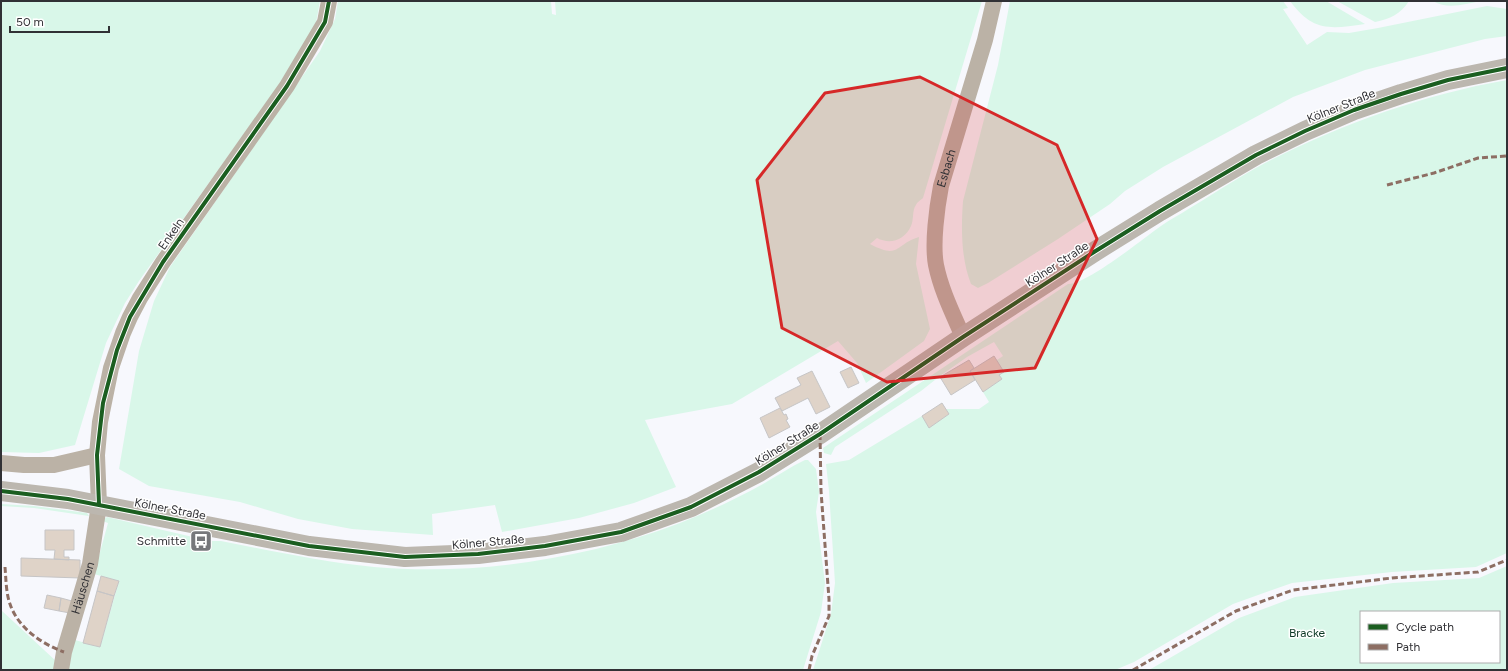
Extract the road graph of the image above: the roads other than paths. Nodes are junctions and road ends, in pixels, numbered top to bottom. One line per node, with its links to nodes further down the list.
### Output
1 (329, 1): 5 (street, Enkeln)
2 (994, 1): 4 (street, Esbach)
3 (1507, 68): 4 (main road, Kölner Straße)
4 (963, 337): 8 (main road, Kölner Straße)
5 (97, 455): 6 (street); 8 (street, Enkeln)
6 (1, 463)
7 (1, 491): 8 (main road, Kölner Straße)
8 (99, 505): 9 (street, Häuschen)
9 (61, 670)

